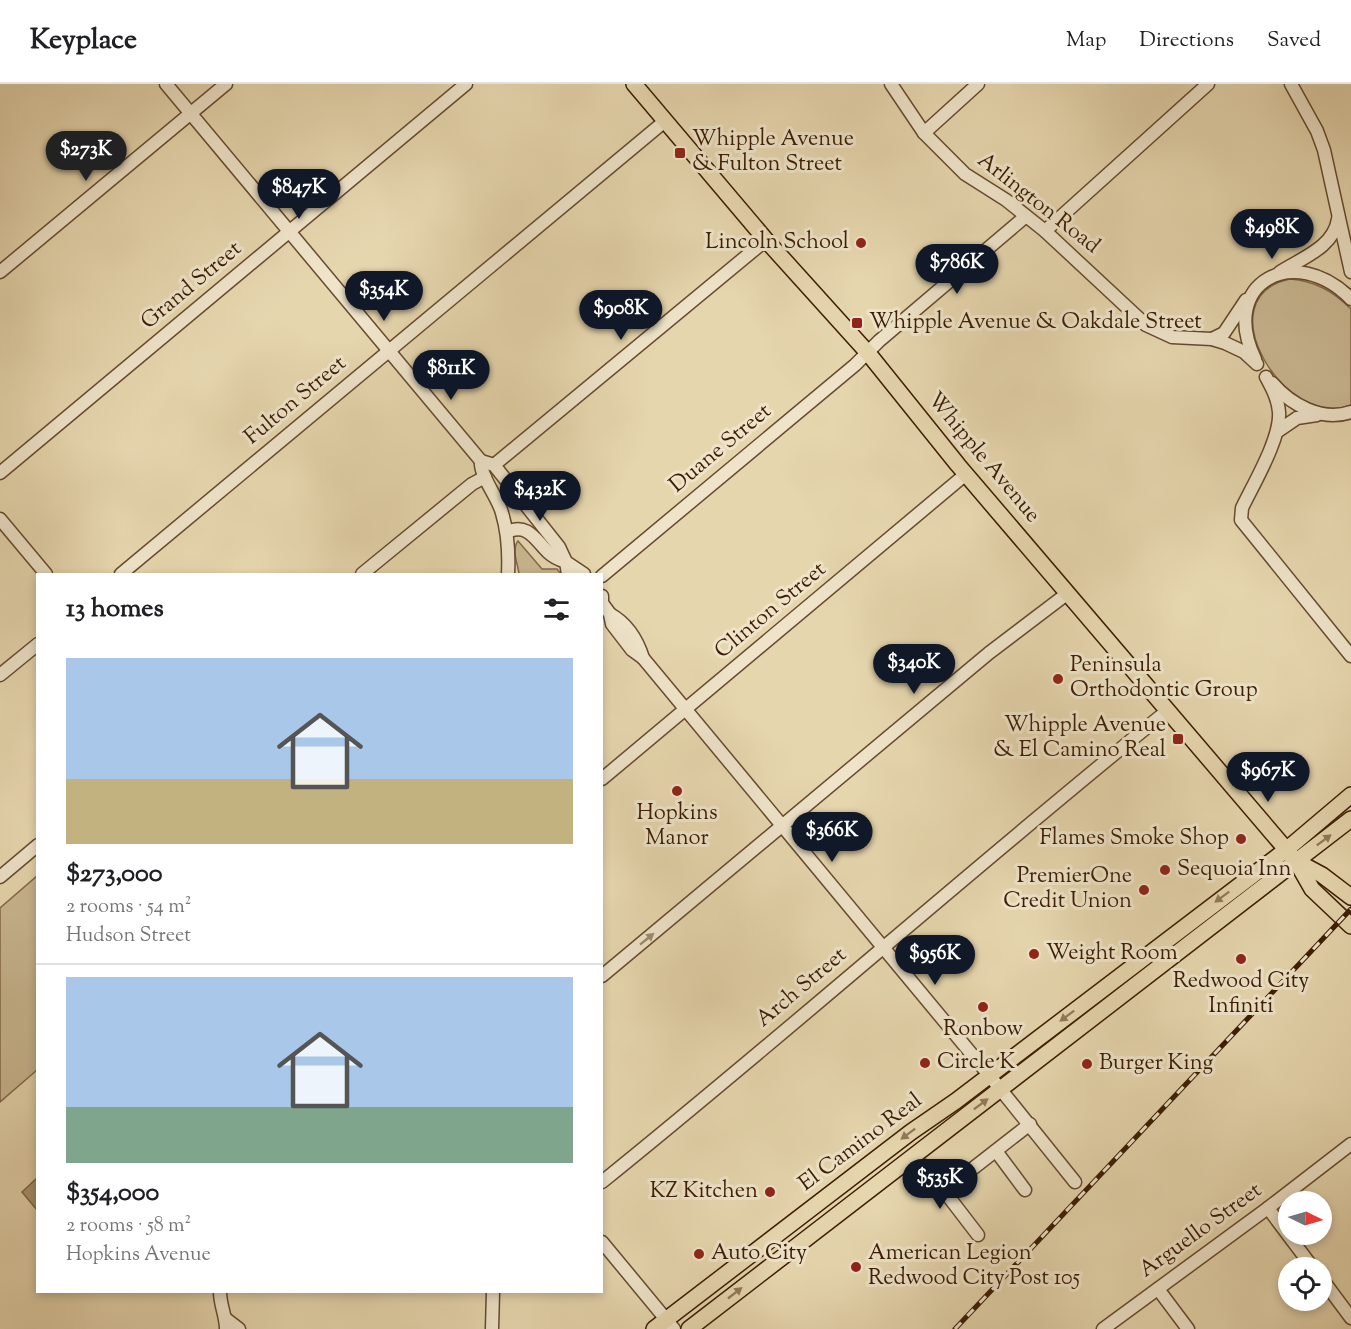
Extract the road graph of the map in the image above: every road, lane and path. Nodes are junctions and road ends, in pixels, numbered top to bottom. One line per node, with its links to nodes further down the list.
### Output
1 (166, 84): 9 (street)
2 (226, 84): 9 (street)
3 (466, 84): 15 (street, Grand Street)
4 (634, 84): 10 (main road, Whipple Avenue)
5 (891, 84): 11 (street, Arlington Road)
6 (978, 84): 11 (street)
7 (1208, 84): 14 (street)
8 (1291, 84): 12 (street)
9 (191, 114): 15 (street); 17 (street)
10 (665, 121): 16 (main road, Whipple Avenue); 22 (street, Fulton Street)
11 (924, 133): 13 (street, Arlington Road)
12 (1338, 211): 18 (street); 19 (street)
13 (1026, 216): 14 (street, Arlington Road); 23 (street, Duane Street)
14 (1045, 231): 21 (street, Arlington Road)
15 (289, 232): 22 (street); 32 (street, Grand Street)
16 (766, 240): 23 (main road, Whipple Avenue); 31 (street)
17 (0, 272)
18 (1351, 272)
19 (1270, 277): 20 (street); 21 (street); 24 (street)
20 (1351, 299)
21 (1212, 339): 24 (street, Arlington Road)
22 (389, 351): 30 (street); 40 (street, Fulton Street)
23 (868, 353): 33 (main road, Whipple Avenue); 44 (street, Duane Street)
24 (1257, 364): 25 (street)
25 (1266, 376): 27 (street); 29 (street)
26 (1351, 412): 27 (street)
27 (1329, 415): 28 (street); 29 (street)
28 (1351, 418)
29 (1278, 431): 48 (street)
30 (481, 460): 31 (street); 34 (street)
31 (494, 465): 35 (street)
32 (0, 473)
33 (966, 474): 45 (main road, Whipple Avenue); 50 (street, Clinton Street)
34 (485, 477): 35 (street); 37 (street); 41 (street)
35 (518, 495): 38 (street)
36 (0, 519): 39 (street)
37 (507, 532): 38 (street); 42 (street)
38 (567, 568): 43 (street)
39 (45, 573)
40 (122, 573)
41 (363, 573)
42 (508, 573)
43 (581, 573)
44 (603, 575)
45 (1068, 593): 51 (main road, Whipple Avenue); 55 (street)
46 (603, 604): 50 (street)
47 (36, 646): 49 (street)
48 (1351, 656)
49 (0, 675)
50 (686, 710): 52 (street, Clinton Street); 55 (street)
51 (1167, 711): 57 (main road, Whipple Avenue); 61 (street, Arch Street)
52 (603, 778)
53 (1351, 795): 57 (main road, El Camino Real)
54 (1351, 819): 57 (main road, El Camino Real, one-way to 54)
55 (783, 827): 61 (street); 62 (street, one-way to 55)
56 (36, 847): 58 (street)
57 (1291, 855): 59 (main road, Whipple Avenue); 60 (main road, Whipple Avenue); 63 (main road, El Camino Real, one-way to 63); 64 (main road, El Camino Real)
58 (0, 877)
59 (1351, 897)
60 (1351, 926)
61 (883, 947): 63 (street); 69 (street, Arch Street)
62 (603, 975)
63 (990, 1075): 64 (street); 83 (main road, El Camino Real, one-way to 83)
64 (1001, 1089): 65 (street); 86 (main road, El Camino Real, one-way to 64)
65 (1030, 1124): 67 (street); 70 (street)
66 (1351, 1144): 73 (street, Arguello Street)
67 (996, 1151): 71 (street); 72 (street)
68 (925, 1166): 72 (street)
69 (603, 1181)
70 (1075, 1182)
71 (1025, 1190)
72 (944, 1191): 74 (street)
73 (1268, 1208): 76 (street); 77 (street, Arguello Street)
74 (978, 1235)
75 (603, 1243): 83 (street)
76 (1305, 1257)
77 (1158, 1289): 87 (street, Arguello Street); 88 (street)
78 (1332, 1292): 81 (street)
79 (220, 1293): 82 (street)
80 (493, 1293): 85 (street)
81 (1351, 1318)
82 (226, 1324): 84 (street)
83 (665, 1326)
84 (239, 1329)
85 (492, 1329)
86 (689, 1329)
87 (1103, 1329)
88 (1188, 1329)

